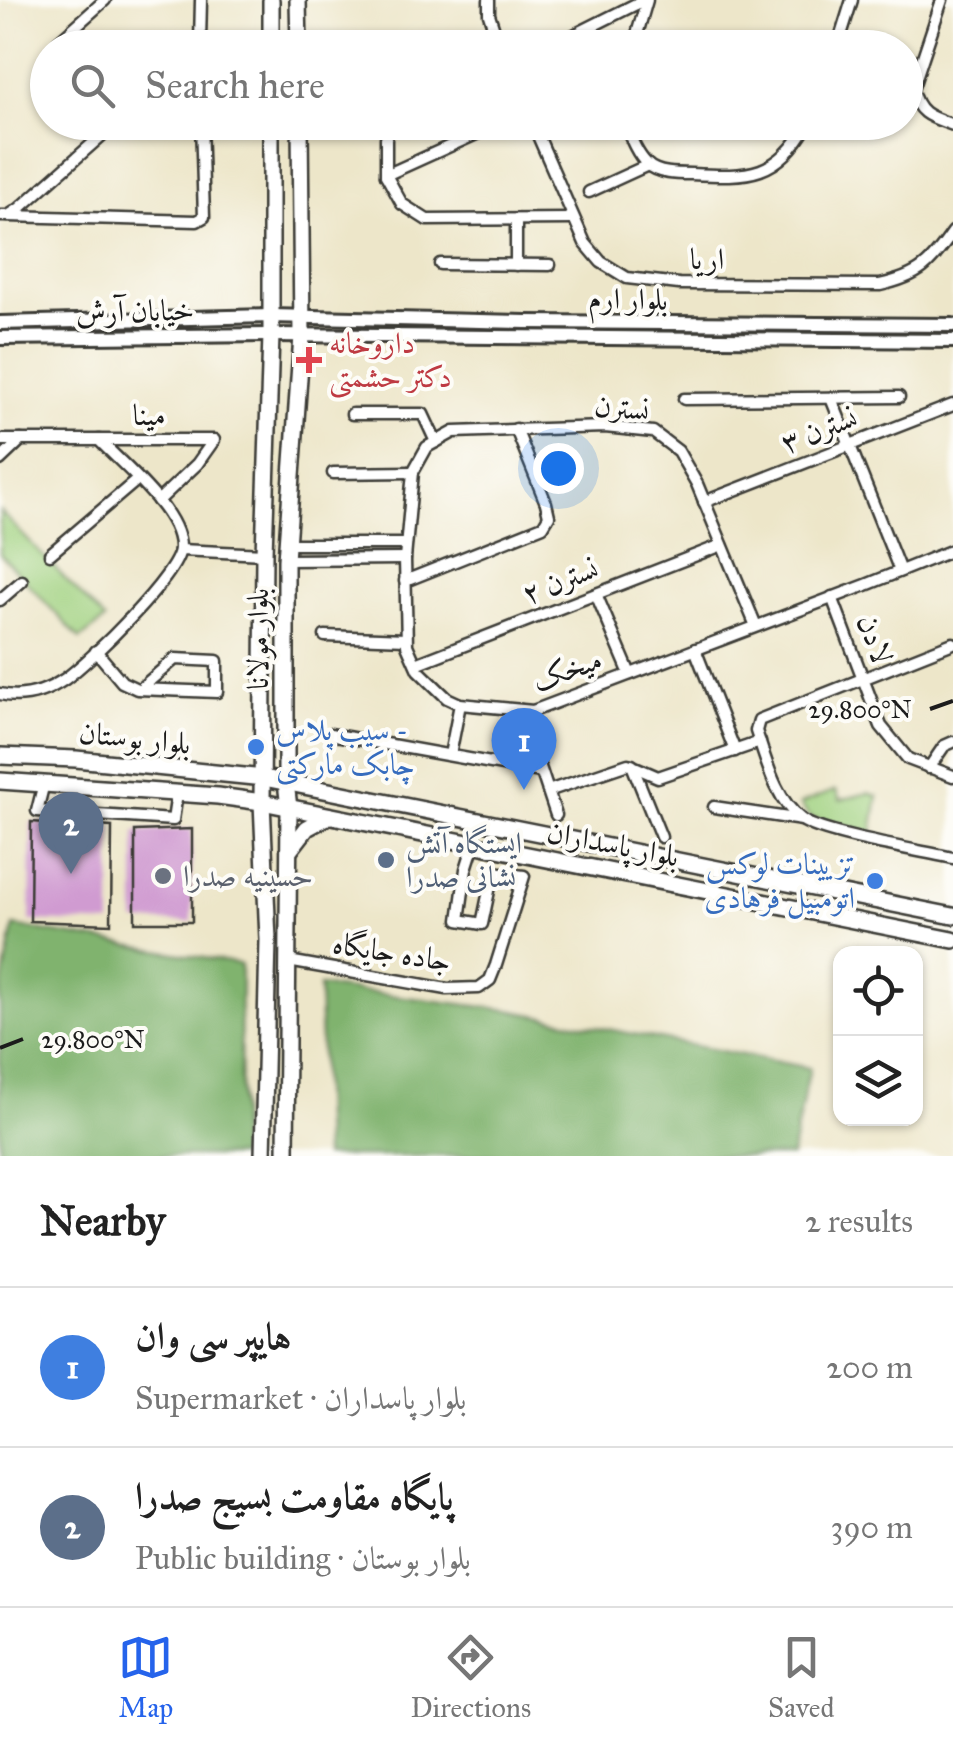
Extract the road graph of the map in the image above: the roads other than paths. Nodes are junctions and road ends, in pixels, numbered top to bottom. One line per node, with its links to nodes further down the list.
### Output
1 (104, 0): 9 (street)
2 (201, 0): 10 (street)
3 (271, 0): 11 (main road)
4 (298, 0): 12 (main road)
5 (489, 0): 13 (street)
6 (646, 0): 14 (street); 15 (street)
7 (852, 0): 16 (street)
8 (942, 0): 17 (street)
9 (71, 30)
10 (200, 30)
11 (271, 30)
12 (299, 30)
13 (494, 30)
14 (585, 30)
15 (637, 30)
16 (843, 30)
17 (923, 57)
18 (923, 114): 19 (street)
19 (953, 124)
20 (95, 140): 32 (street)
21 (202, 140): 32 (street)
22 (271, 140): 39 (main road, بلوار مولانا)
23 (300, 140): 40 (main road, بلوار مولانا)
24 (386, 140): 30 (street)
25 (463, 140): 30 (street)
26 (540, 140): 33 (street, اریا)
27 (634, 140): 29 (street)
28 (798, 140): 29 (street)
29 (648, 165): 31 (street)
30 (386, 175): 34 (street)
31 (589, 192)
32 (4, 216)
33 (573, 219): 34 (street); 35 (street, اریا)
34 (516, 220): 37 (street)
35 (953, 232)
36 (440, 264): 37 (street)
37 (516, 265): 38 (street)
38 (550, 266)
39 (271, 316): 40 (street, خیابان آرش); 41 (street, خیابان آرش); 44 (main road, بلوار مولانا)
40 (302, 318): 43 (street, بلوار ارم); 46 (main road, بلوار مولانا)
41 (103, 320): 42 (street, خیابان آرش); 45 (street)
42 (0, 324)
43 (953, 325)
44 (271, 335): 45 (street, خیابان آرش); 46 (street, خیابان آرش); 72 (main road, بلوار مولانا)
45 (102, 336): 47 (street, خیابان آرش)
46 (302, 336): 48 (street, بلوار ارم); 70 (main road, بلوار مولانا)
47 (0, 338)
48 (953, 341)
49 (831, 398): 50 (street); 51 (street); 59 (street)
50 (899, 398)
51 (684, 399)
52 (953, 405): 59 (street, نسترن ۳)
53 (352, 414): 58 (street)
54 (516, 428): 58 (street, نسترن); 65 (street, نسترن); 76 (street)
55 (0, 440): 56 (street, مینا)
56 (21, 440): 57 (street, مینا); 60 (street)
57 (99, 440): 63 (street); 64 (street, مینا)
58 (431, 444): 61 (street)
59 (847, 445): 65 (street, نسترن ۳); 74 (street)
60 (0, 460)
61 (414, 472): 62 (street); 66 (street)
62 (333, 473)
63 (137, 480): 64 (street); 71 (street)
64 (158, 502): 68 (street)
65 (704, 502): 67 (street, نسترن)
66 (406, 544): 70 (street); 73 (street)
67 (722, 545): 77 (street, نسترن ۲); 80 (street, نسترن)
68 (180, 550): 72 (street); 85 (street)
69 (953, 550): 74 (street, میخک)
70 (287, 552): 73 (street); 105 (main road, بلوار مولانا)
71 (50, 554)
72 (264, 554): 103 (main road, بلوار مولانا)
73 (405, 559): 76 (street)
74 (900, 571): 78 (street, میخک)
75 (22, 581): 79 (street)
76 (405, 581): 82 (street)
77 (596, 594): 86 (street, نسترن ۲); 87 (street)
78 (832, 597): 80 (street, میخک); 88 (street, لادن)
79 (0, 600)
80 (756, 626): 84 (street, میخک)
81 (324, 636): 82 (street)
82 (406, 639): 86 (street)
83 (953, 644): 88 (street)
84 (694, 649): 87 (street, میخک); 96 (street)
85 (98, 650): 89 (street); 90 (street)
86 (416, 664): 91 (street)
87 (630, 674): 92 (street, میخک)
88 (863, 679): 94 (street); 100 (street, لادن)
89 (140, 689): 89 (street)
90 (0, 694)
91 (460, 704): 92 (street, میخک); 97 (street)
92 (521, 710): 101 (street)
93 (330, 734): 97 (street)
94 (760, 742): 96 (street); 114 (street)
95 (953, 742): 100 (street)
96 (735, 751): 99 (street)
97 (450, 755): 101 (street)
98 (0, 756): 103 (main road, بلوار بوستان)
99 (632, 766): 107 (street); 115 (street)
100 (929, 768): 102 (street, لادن)
101 (541, 772): 107 (street)
102 (953, 776)
103 (264, 778): 105 (main road, بلوار پاسداران); 109 (main road, بلوار مولانا)
104 (0, 781): 106 (main road, بلوار بوستان)
105 (286, 782): 111 (main road, بلوار مولانا); 119 (main road, بلوار پاسداران)
106 (44, 783): 108 (main road, بلوار بوستان); 108 (street)
107 (548, 791): 112 (street)
108 (178, 794): 109 (main road, بلوار بوستان)
109 (262, 802): 111 (main road, بلوار پاسداران); 124 (main road, بلوار مولانا)
110 (714, 807): 114 (street)
111 (289, 808): 113 (main road, بلوار پاسداران); 117 (main road, بلوار مولانا)
112 (556, 814)
113 (329, 816): 116 (main road, بلوار پاسداران); 117 (main road)
114 (802, 820): 118 (street)
115 (660, 838)
116 (474, 844): 120 (main road, بلوار پاسداران); 123 (street, جاده جایگاه)
117 (288, 853): 123 (main road, بلوار مولانا)
118 (953, 858)
119 (774, 880): 120 (main road); 121 (main road, بلوار پاسداران)
120 (768, 903): 122 (main road, بلوار پاسداران)
121 (953, 916)
122 (953, 940)
123 (288, 961): 125 (main road, بلوار مولانا)
124 (263, 1156)
125 (286, 1156)

